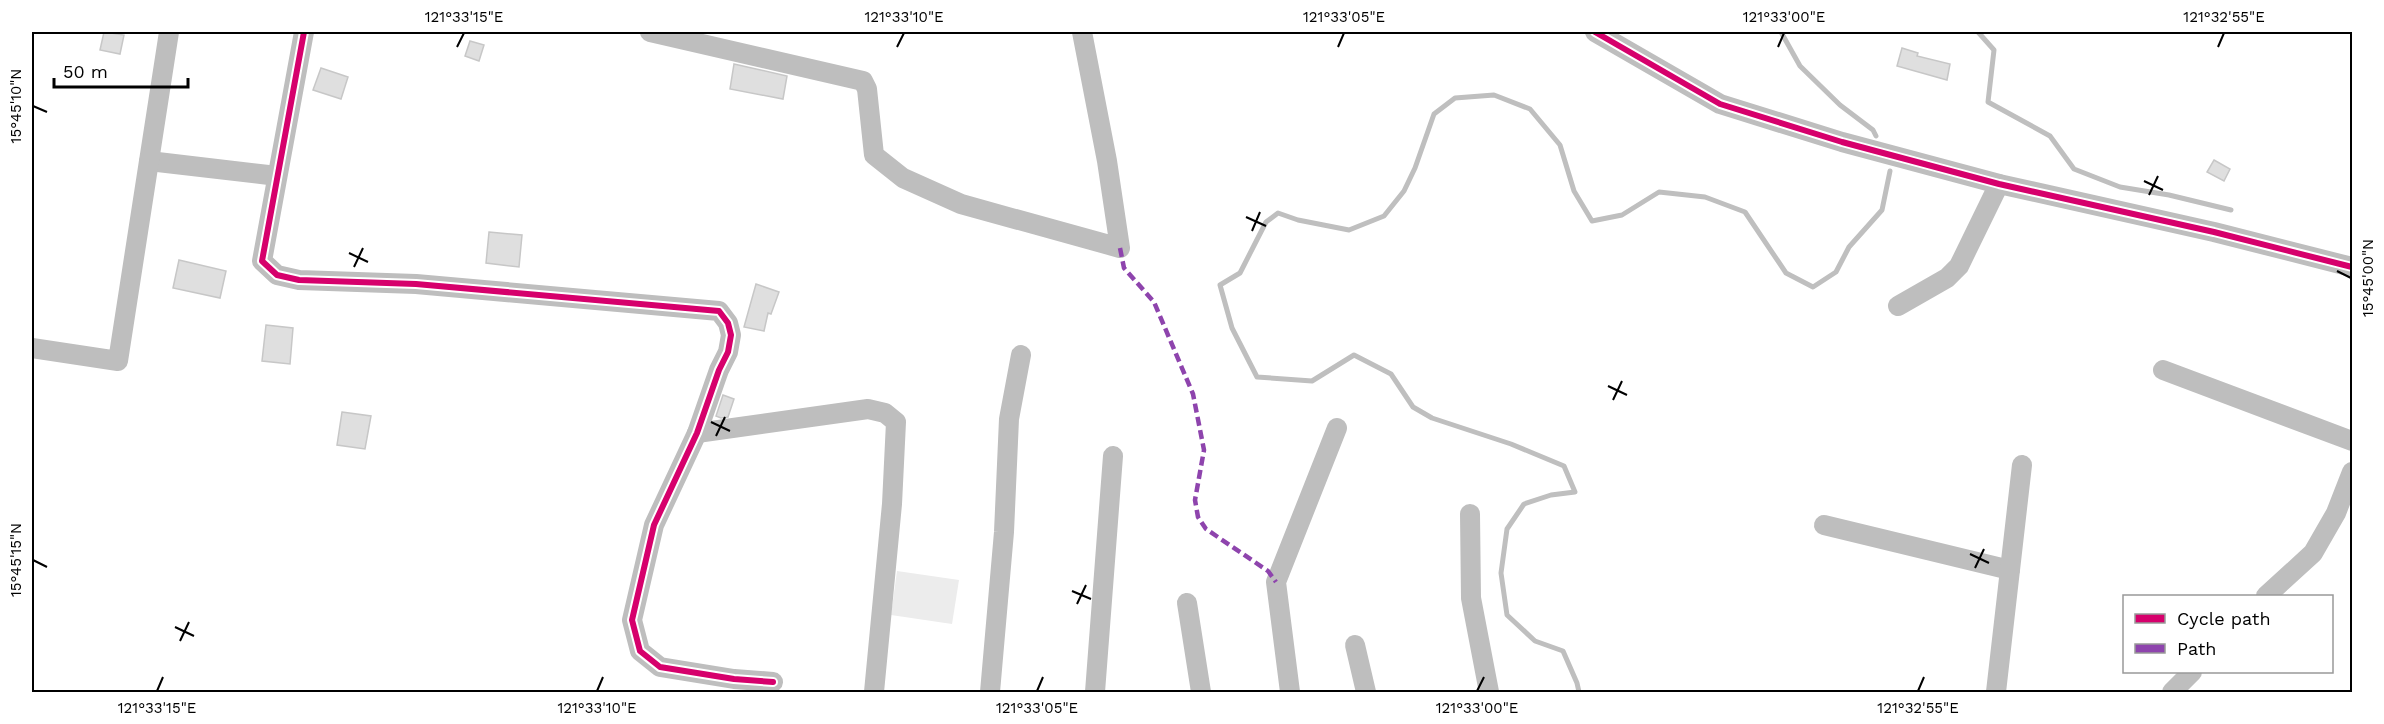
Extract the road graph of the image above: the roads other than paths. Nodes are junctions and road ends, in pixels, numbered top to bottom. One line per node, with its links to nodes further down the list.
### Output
1 (169, 32): 6 (street)
2 (304, 32): 7 (street)
3 (650, 32): 4 (street)
4 (1082, 32)
5 (1595, 32): 8 (street)
6 (149, 160): 7 (street); 11 (street)
7 (277, 176): 15 (street)
8 (1999, 184): 9 (street); 10 (street)
9 (2352, 267)
10 (1898, 306)
11 (32, 348)
12 (1022, 355): 29 (street)
13 (2163, 370): 16 (street)
14 (1337, 428): 32 (street)
15 (697, 433): 27 (street); 28 (street)
16 (2352, 441)
17 (1113, 456): 30 (street)
18 (2022, 465): 22 (street)
19 (2352, 472): 23 (street)
20 (1470, 514): 34 (street)
21 (1824, 525): 22 (street)
22 (2010, 570): 35 (street)
23 (2268, 595)
24 (1187, 603): 31 (street)
25 (1355, 645): 33 (street)
26 (2191, 673): 36 (street)
27 (773, 682)
28 (874, 693)
29 (990, 693)
30 (1095, 693)
31 (1201, 693)
32 (1290, 693)
33 (1366, 693)
34 (1489, 693)
35 (1996, 693)
36 (2172, 693)

